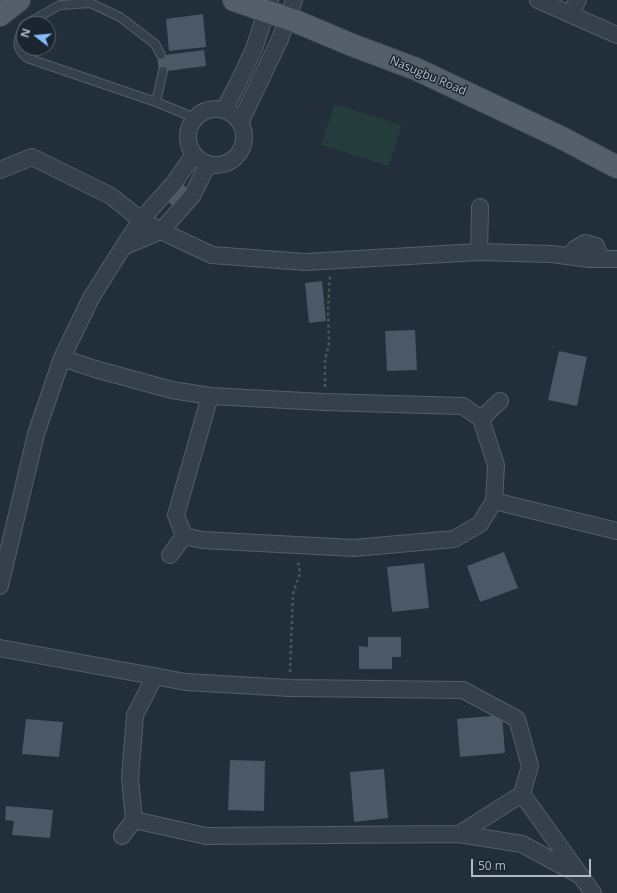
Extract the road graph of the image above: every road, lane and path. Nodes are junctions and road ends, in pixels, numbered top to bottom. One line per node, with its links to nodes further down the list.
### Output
1 (19, 0): 8 (main road)
2 (234, 0): 5 (main road, Nasugbu Road)
3 (538, 0): 7 (street)
4 (578, 0): 7 (street)
5 (268, 5): 6 (main road, Nasugbu Road); 15 (street)
6 (290, 9): 17 (street); 20 (main road, Nasugbu Road)
7 (570, 14): 10 (street)
8 (0, 15)
9 (41, 16): 11 (lane)
10 (617, 35)
11 (161, 55)
12 (25, 56): 14 (lane)
13 (163, 71): 14 (lane)
14 (156, 102): 16 (lane)
15 (224, 110): 16 (street); 17 (street)
16 (195, 118): 18 (street)
17 (240, 123): 19 (street)
18 (194, 154): 19 (street); 23 (street)
19 (208, 164): 24 (street)
20 (617, 167)
21 (0, 170): 23 (street)
22 (480, 207): 26 (street)
23 (141, 220): 24 (street); 25 (street)
24 (160, 231): 25 (street); 28 (street)
25 (123, 247): 29 (street)
26 (479, 252): 27 (street); 28 (street)
27 (617, 259)
28 (332, 260): 32 (path)
29 (62, 358): 30 (street); 39 (street)
30 (210, 396): 32 (street); 36 (street)
31 (500, 401): 33 (street)
32 (324, 402): 33 (street)
33 (481, 419): 34 (street)
34 (494, 501): 35 (street); 37 (street)
35 (617, 531)
36 (184, 536): 37 (street); 38 (street)
37 (295, 544): 42 (path)
38 (170, 556)
39 (0, 586)
40 (0, 648): 41 (street)
41 (155, 676): 42 (street); 44 (street)
42 (290, 688): 43 (street)
43 (522, 794): 45 (street); 47 (street)
44 (134, 820): 45 (street); 46 (street)
45 (459, 834): 47 (street)
46 (122, 836)
47 (580, 876): 48 (street)
48 (593, 893)

